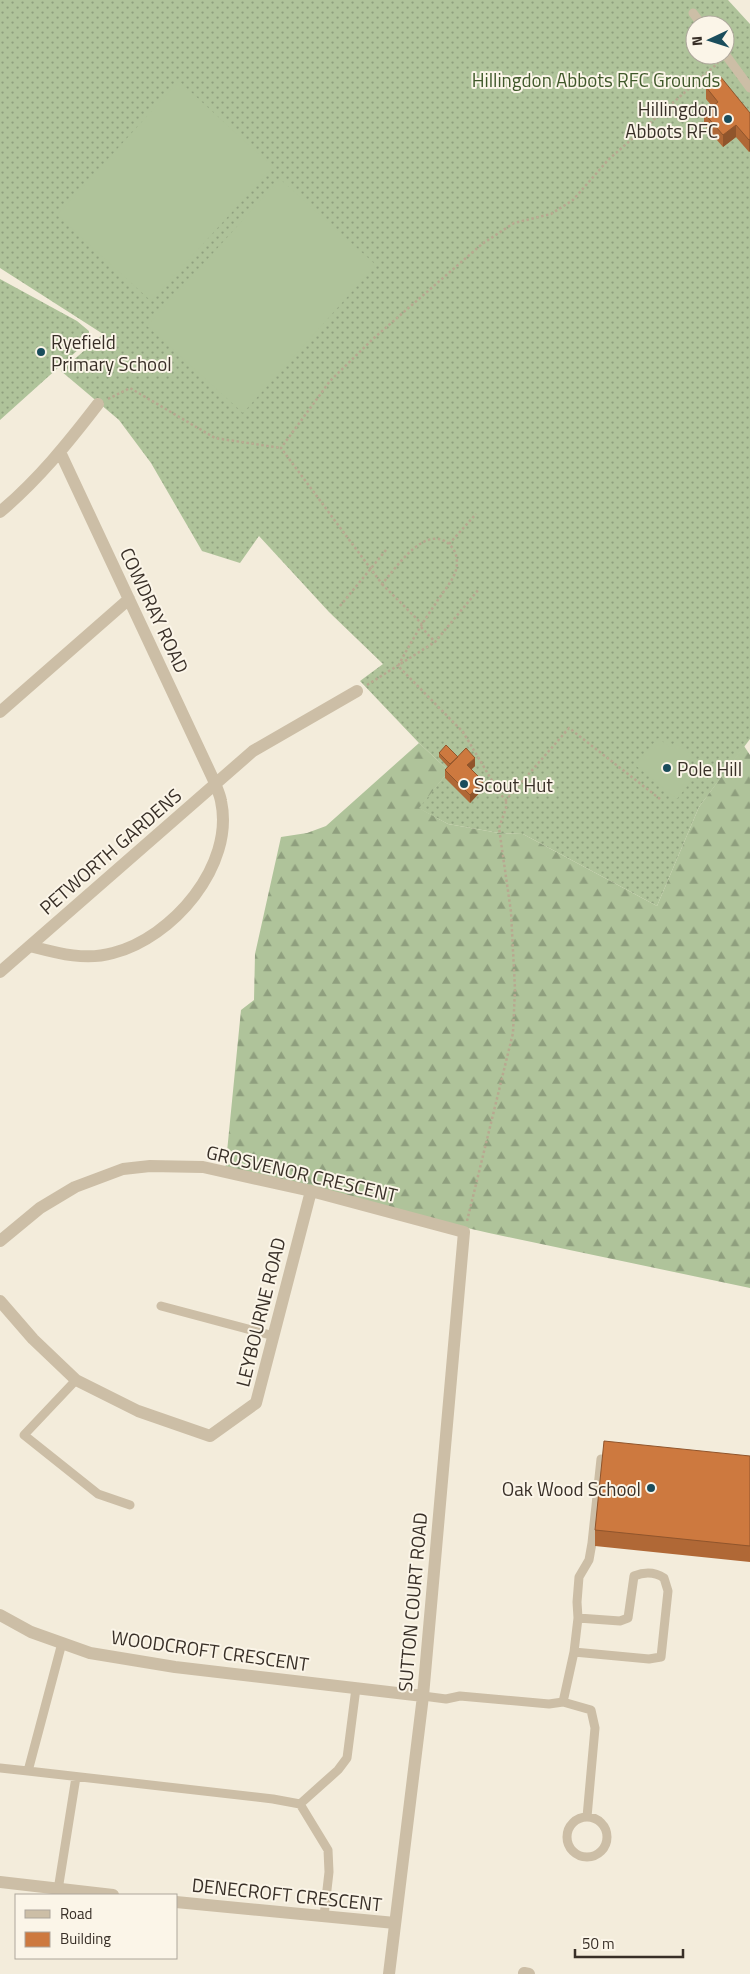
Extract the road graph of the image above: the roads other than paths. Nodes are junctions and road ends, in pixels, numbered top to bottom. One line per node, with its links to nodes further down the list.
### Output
1 (733, 65): 2 (lane)
2 (750, 88)
3 (98, 404): 4 (street)
4 (60, 452): 5 (street); 6 (street, COWDRAY ROAD)
5 (0, 512)
6 (129, 599): 8 (street); 9 (street, COWDRAY ROAD)
7 (357, 691): 9 (street, PETWORTH GARDENS)
8 (0, 712)
9 (215, 783): 10 (street, PETWORTH GARDENS); 10 (street)
10 (30, 946): 11 (street, PETWORTH GARDENS)
11 (0, 972)
12 (311, 1191): 13 (street, GROSVENOR CRESCENT); 14 (street, GROSVENOR CRESCENT); 17 (street, LEYBOURNE ROAD)
13 (464, 1232): 26 (street, SUTTON COURT ROAD)
14 (0, 1241)
15 (0, 1301): 18 (street, LEYBOURNE ROAD)
16 (160, 1306): 17 (lane)
17 (274, 1336): 18 (street, LEYBOURNE ROAD)
18 (76, 1380): 20 (lane)
19 (601, 1459): 22 (lane)
20 (130, 1505)
21 (0, 1615): 23 (street, WOODCROFT CRESCENT)
22 (578, 1618): 24 (lane); 24 (lane)
23 (62, 1643): 25 (street, WOODCROFT CRESCENT); 29 (lane)
24 (574, 1652): 27 (lane)
25 (356, 1688): 26 (street, WOODCROFT CRESCENT); 31 (lane)
26 (423, 1696): 27 (lane); 38 (street, SUTTON COURT ROAD)
27 (563, 1702): 32 (lane)
28 (0, 1768): 29 (lane)
29 (28, 1771): 30 (lane)
30 (76, 1777): 31 (lane); 34 (lane)
31 (300, 1804): 37 (lane)
32 (587, 1817): 32 (lane)
33 (0, 1882): 34 (street)
34 (58, 1890): 35 (street)
35 (102, 1894)
36 (178, 1902): 37 (street, DENECROFT CRESCENT)
37 (324, 1916): 38 (street, DENECROFT CRESCENT)
38 (394, 1924): 39 (street, SUTTON COURT ROAD)
39 (389, 1974)

